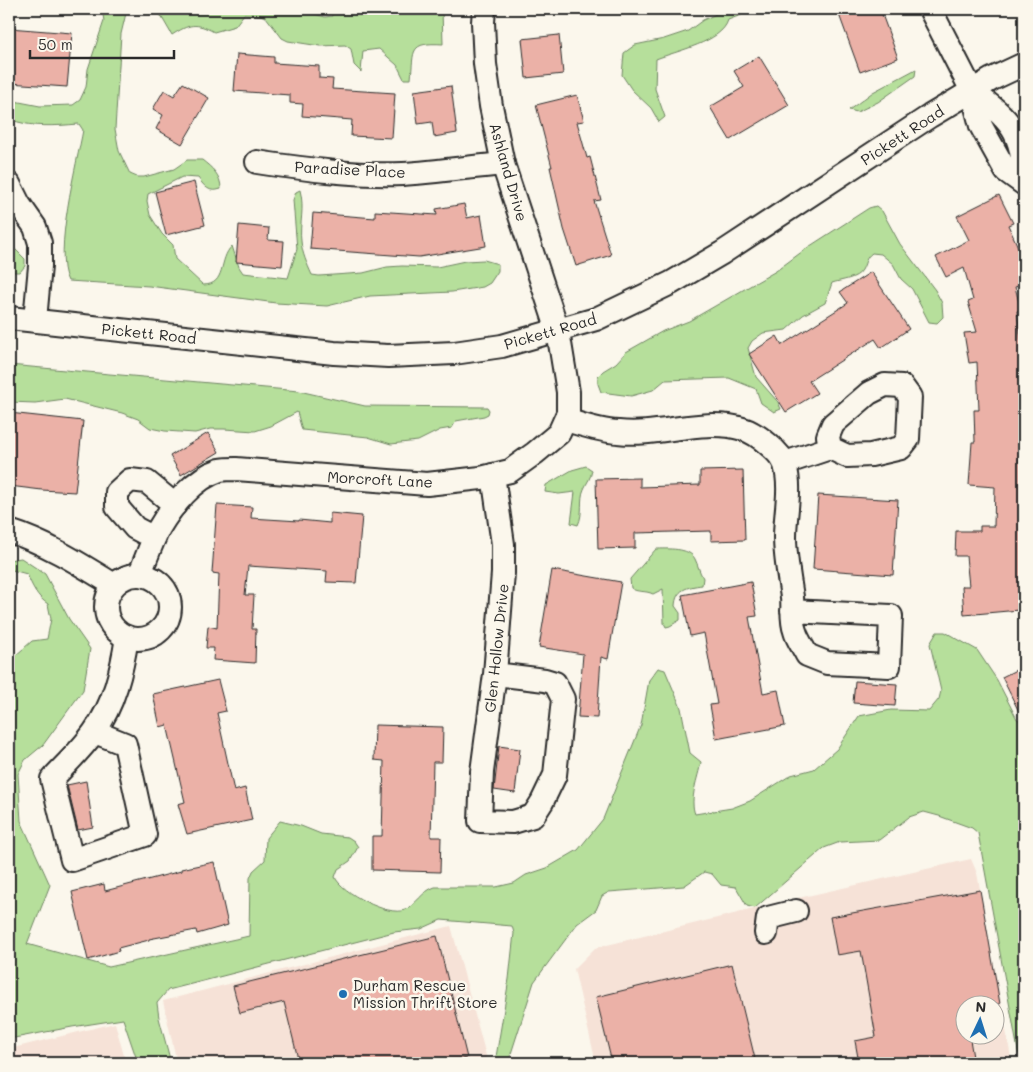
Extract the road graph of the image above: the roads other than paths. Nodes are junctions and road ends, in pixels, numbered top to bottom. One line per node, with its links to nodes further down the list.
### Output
1 (484, 9): 8 (street, Ashland Drive)
2 (930, 9): 4 (street)
3 (1024, 64): 4 (street, Pickett Road)
4 (972, 91): 5 (street); 6 (street); 13 (street, Pickett Road)
5 (1020, 140): 6 (street); 9 (street)
6 (996, 152): 9 (street)
7 (257, 162): 8 (street, Paradise Place)
8 (503, 164): 13 (street, Ashland Drive)
9 (1024, 183)
10 (9, 184): 12 (street)
11 (9, 318): 12 (street, Pickett Road)
12 (35, 320): 13 (street, Pickett Road)
13 (558, 331): 14 (street)
14 (566, 420): 16 (street); 17 (street, Morcroft Lane)
15 (830, 448): 16 (street)
16 (785, 463): 23 (street)
17 (494, 475): 18 (street, Morcroft Lane); 25 (street, Glen Hollow Drive)
18 (175, 505): 20 (street, Morcroft Lane); 20 (street)
19 (9, 531): 22 (street)
20 (154, 538): 21 (street, Morcroft Lane)
21 (139, 575): 22 (street); 24 (street)
22 (114, 585): 24 (street)
23 (792, 611)
24 (127, 637): 26 (street)
25 (495, 674): 25 (street, Glen Hollow Drive)
26 (94, 732): 26 (street)
27 (796, 911): 28 (street)
28 (766, 933)

